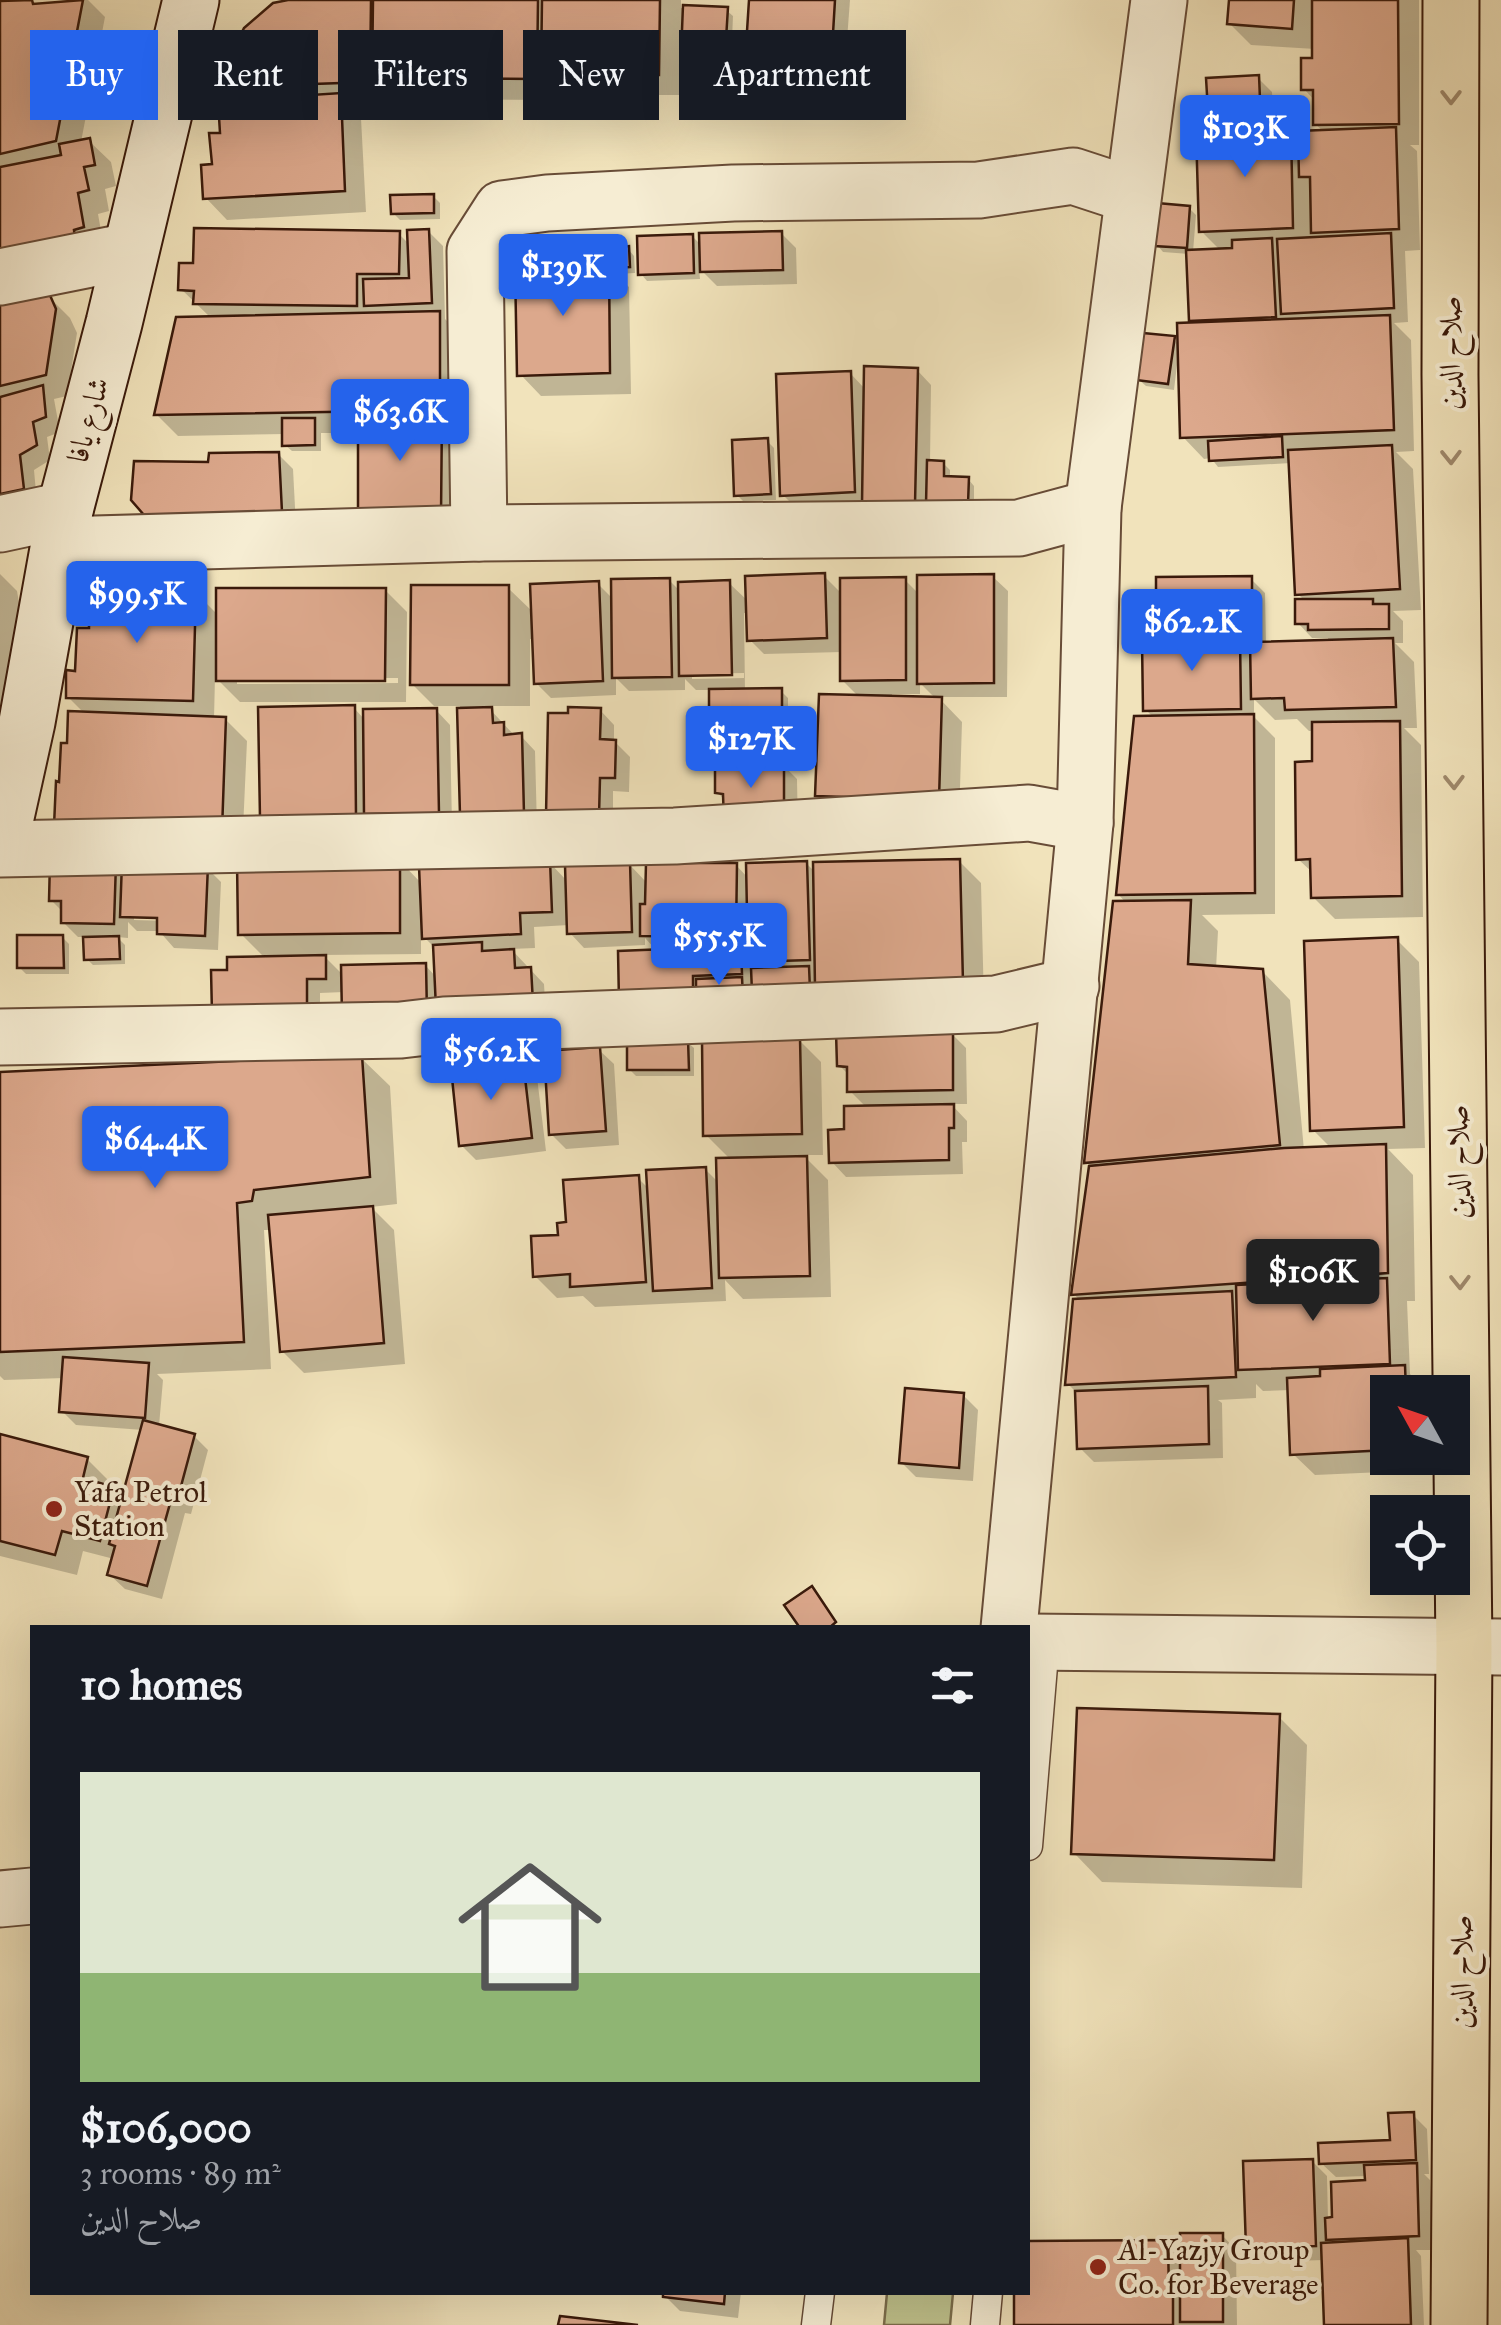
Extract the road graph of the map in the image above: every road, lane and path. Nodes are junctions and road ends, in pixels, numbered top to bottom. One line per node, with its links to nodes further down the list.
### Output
1 (192, 0): 5 (street, شارع يافا)
2 (1159, 0): 4 (street)
3 (1451, 0): 17 (highway, صلاح الدين, one-way to 17)
4 (1132, 196): 7 (street); 10 (street)
5 (130, 252): 6 (street); 9 (street, شارع يافا)
6 (0, 277)
7 (1093, 508): 10 (street); 11 (street)
8 (0, 524): 9 (street)
9 (62, 528): 10 (street); 12 (street, شارع يافا)
10 (479, 533)
11 (1085, 823): 12 (street); 13 (street)
12 (0, 846)
13 (1070, 986): 14 (street); 15 (street)
14 (0, 1036)
15 (1028, 1625)
16 (1030, 1637): 17 (street)
17 (1482, 1648): 24 (highway, صلاح الدين)
18 (30, 1896): 19 (street)
19 (0, 1899)
20 (820, 2295): 22 (lane)
21 (988, 2295): 23 (lane)
22 (816, 2325)
23 (985, 2325)
24 (1458, 2325)

